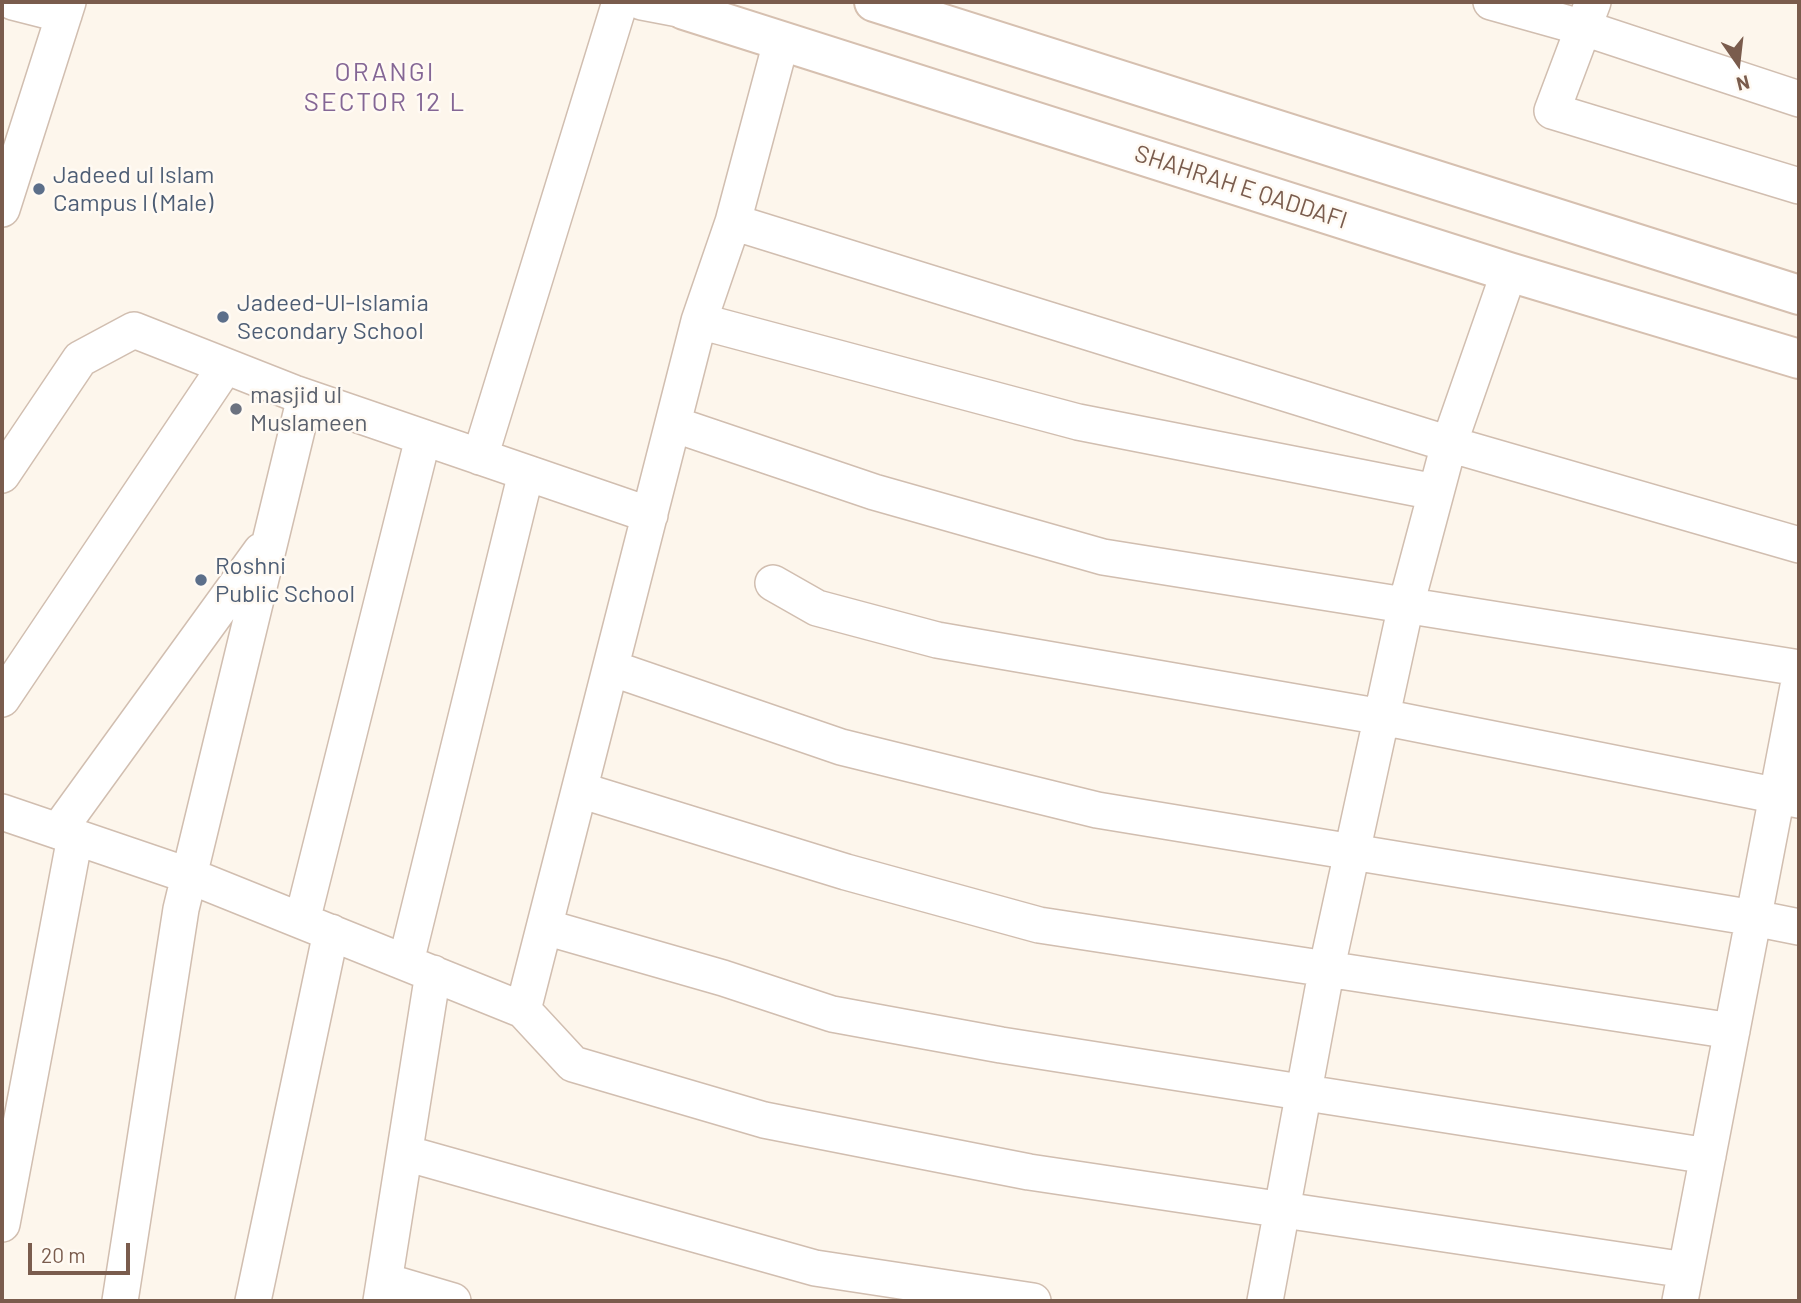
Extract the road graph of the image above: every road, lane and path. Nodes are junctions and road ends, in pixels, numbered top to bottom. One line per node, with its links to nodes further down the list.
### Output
1 (13, 2): 6 (street)
2 (620, 2): 24 (street)
3 (642, 2): 7 (street)
4 (1490, 2): 8 (street)
5 (887, 3): 16 (main road)
6 (66, 8): 11 (street)
7 (684, 10): 9 (main road, SHAHRAH E QADDAFI)
8 (1589, 15): 10 (street); 12 (street)
9 (781, 42): 14 (street); 15 (main road, SHAHRAH E QADDAFI)
10 (1799, 99)
11 (14, 129): 13 (street)
12 (1799, 186)
13 (2, 209)
14 (733, 222): 17 (street); 23 (street)
15 (1509, 271): 18 (main road, SHAHRAH E QADDAFI); 23 (street)
16 (1799, 295)
17 (699, 321): 21 (street); 27 (street)
18 (1799, 359)
19 (225, 366): 20 (street); 26 (street); 36 (street)
20 (305, 397): 22 (street); 29 (street)
21 (673, 424): 28 (street); 32 (street)
22 (423, 438): 24 (street); 45 (street)
23 (1449, 444): 27 (street); 30 (street)
24 (480, 457): 25 (street)
25 (526, 473): 28 (street); 49 (street)
26 (2, 475)
27 (1435, 492): 32 (street)
28 (650, 515): 33 (street)
29 (271, 538): 41 (street); 43 (street)
30 (1799, 545)
31 (773, 583): 37 (street)
32 (1406, 605): 34 (street); 37 (street)
33 (611, 668): 38 (street); 42 (street)
34 (1799, 668)
35 (1799, 681): 39 (street)
36 (2, 699)
37 (1382, 717): 39 (street); 42 (street)
38 (580, 790): 46 (street); 48 (street)
39 (1788, 797): 44 (street)
40 (2, 812): 41 (street)
41 (66, 834): 43 (street); 56 (street)
42 (1353, 851): 44 (street); 48 (street)
43 (190, 876): 45 (street); 59 (street)
44 (1754, 918): 47 (street); 51 (street)
45 (316, 926): 49 (street); 60 (street)
46 (545, 927): 50 (street); 52 (street)
47 (1799, 928)
48 (1327, 967): 51 (street); 52 (street)
49 (419, 968): 50 (street); 53 (street)
50 (523, 1010): 55 (street)
51 (1732, 1031): 54 (street)
52 (1304, 1091): 54 (street); 55 (street)
53 (405, 1153): 58 (street); 62 (street)
54 (1708, 1156): 57 (street)
55 (1282, 1210): 57 (street); 63 (street)
56 (2, 1224)
57 (1683, 1286)
58 (383, 1291): 61 (street)
59 (120, 1301)
60 (253, 1301)
61 (453, 1301)
62 (1033, 1301)
63 (1265, 1301)

